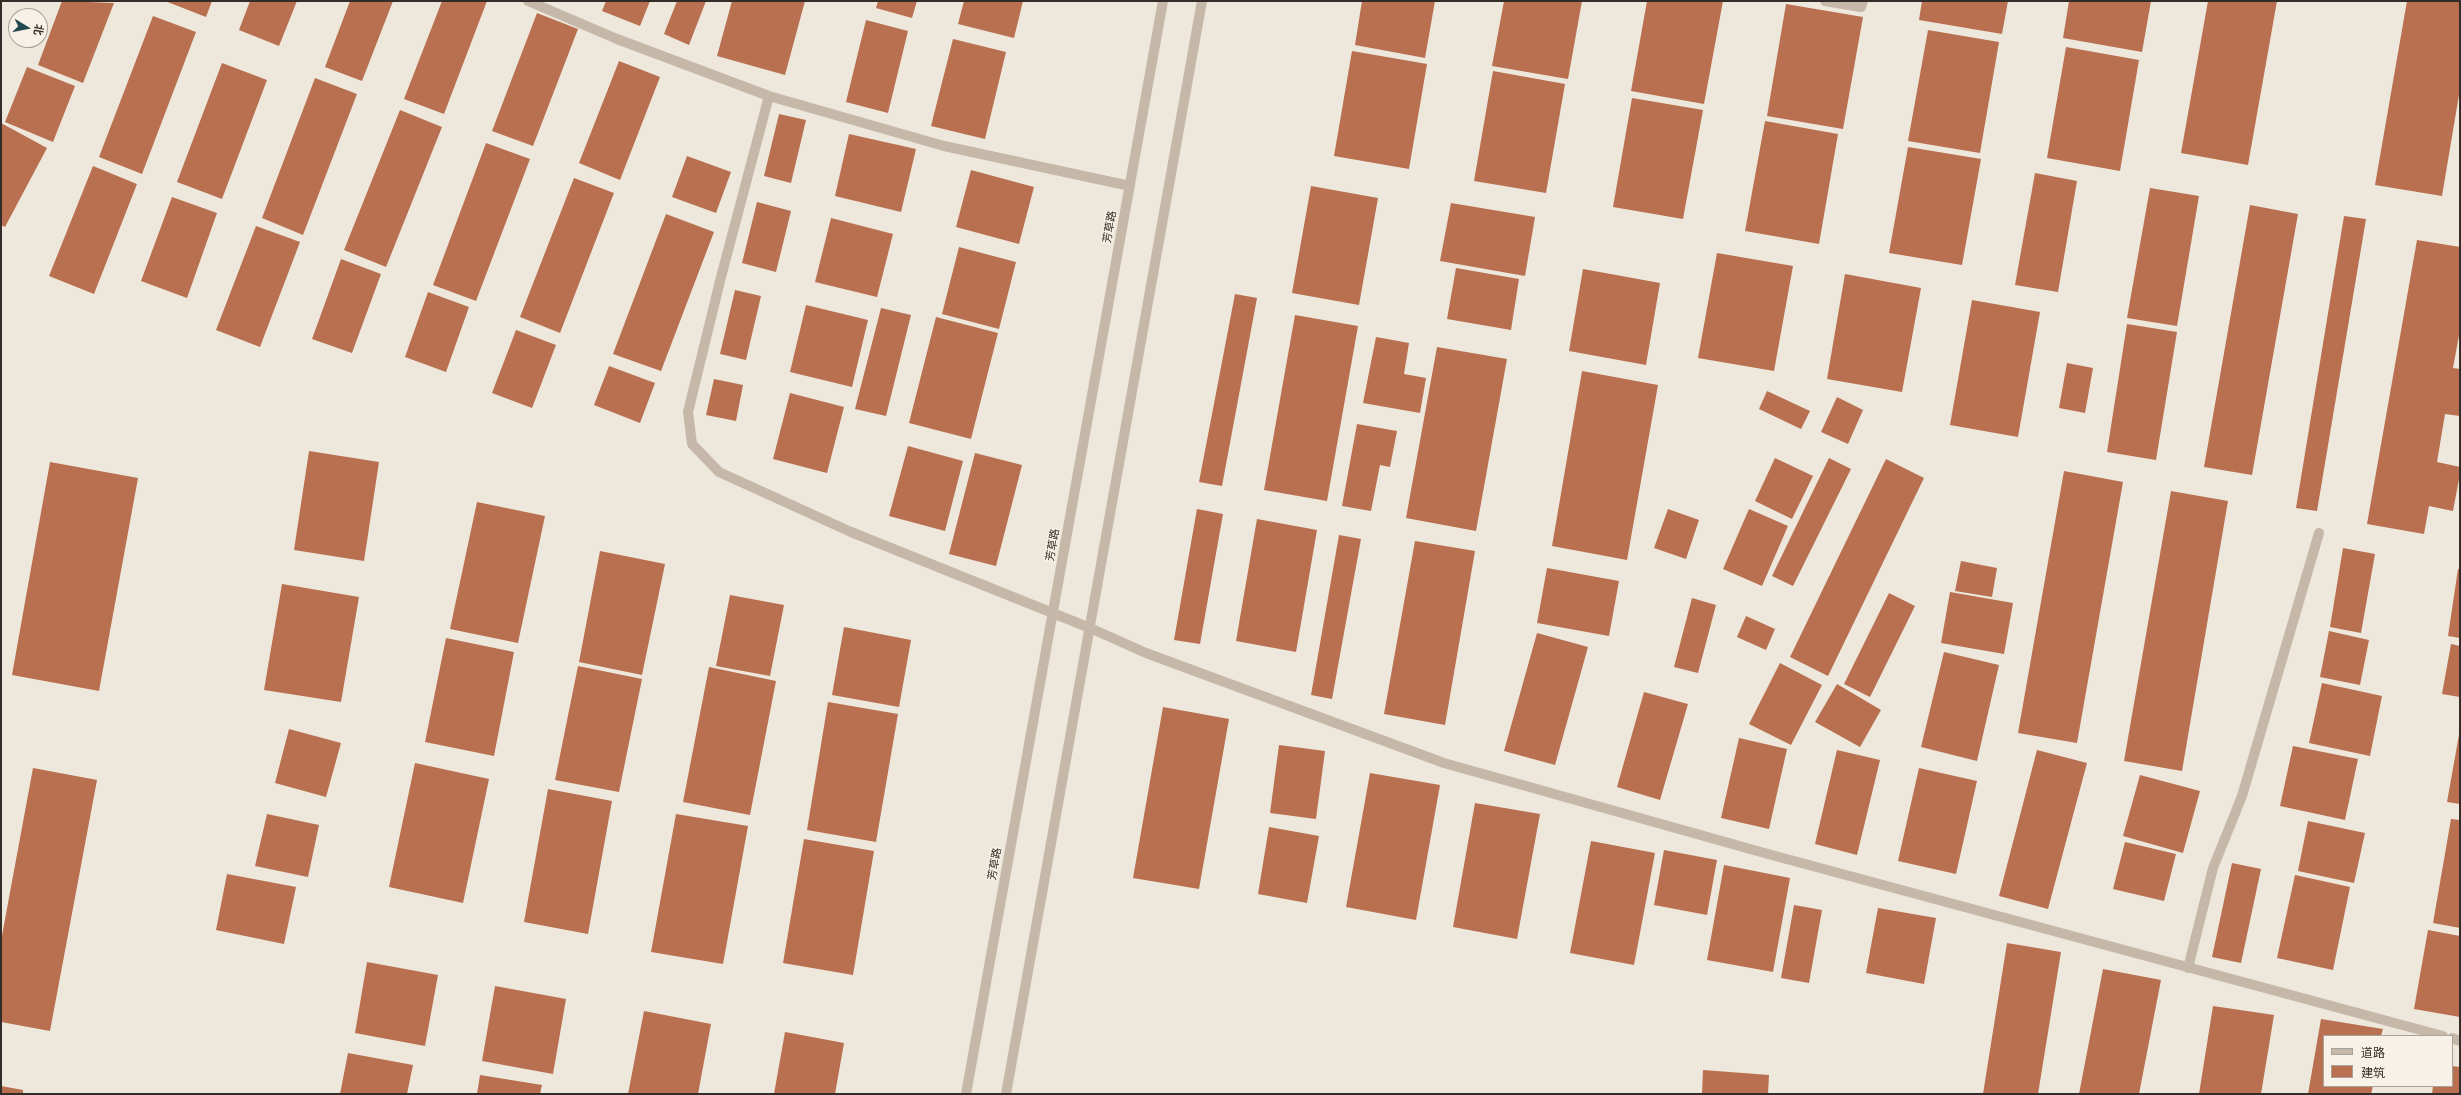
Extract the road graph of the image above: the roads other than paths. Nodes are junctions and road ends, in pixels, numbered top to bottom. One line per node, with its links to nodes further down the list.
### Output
1 (528, 1): 6 (street)
2 (1163, 1): 7 (street, 芳草路)
3 (1202, 1): 10 (street)
4 (1825, 1): 5 (street)
5 (1863, 1)
6 (769, 96): 7 (street); 9 (street)
7 (1130, 186): 9 (street, 芳草路)
8 (2319, 533): 11 (street)
9 (1052, 614): 10 (street); 13 (street, 芳草路)
10 (1090, 628): 11 (street); 14 (street)
11 (2188, 968): 12 (street)
12 (2439, 1035)
13 (966, 1094)
14 (1006, 1094)

